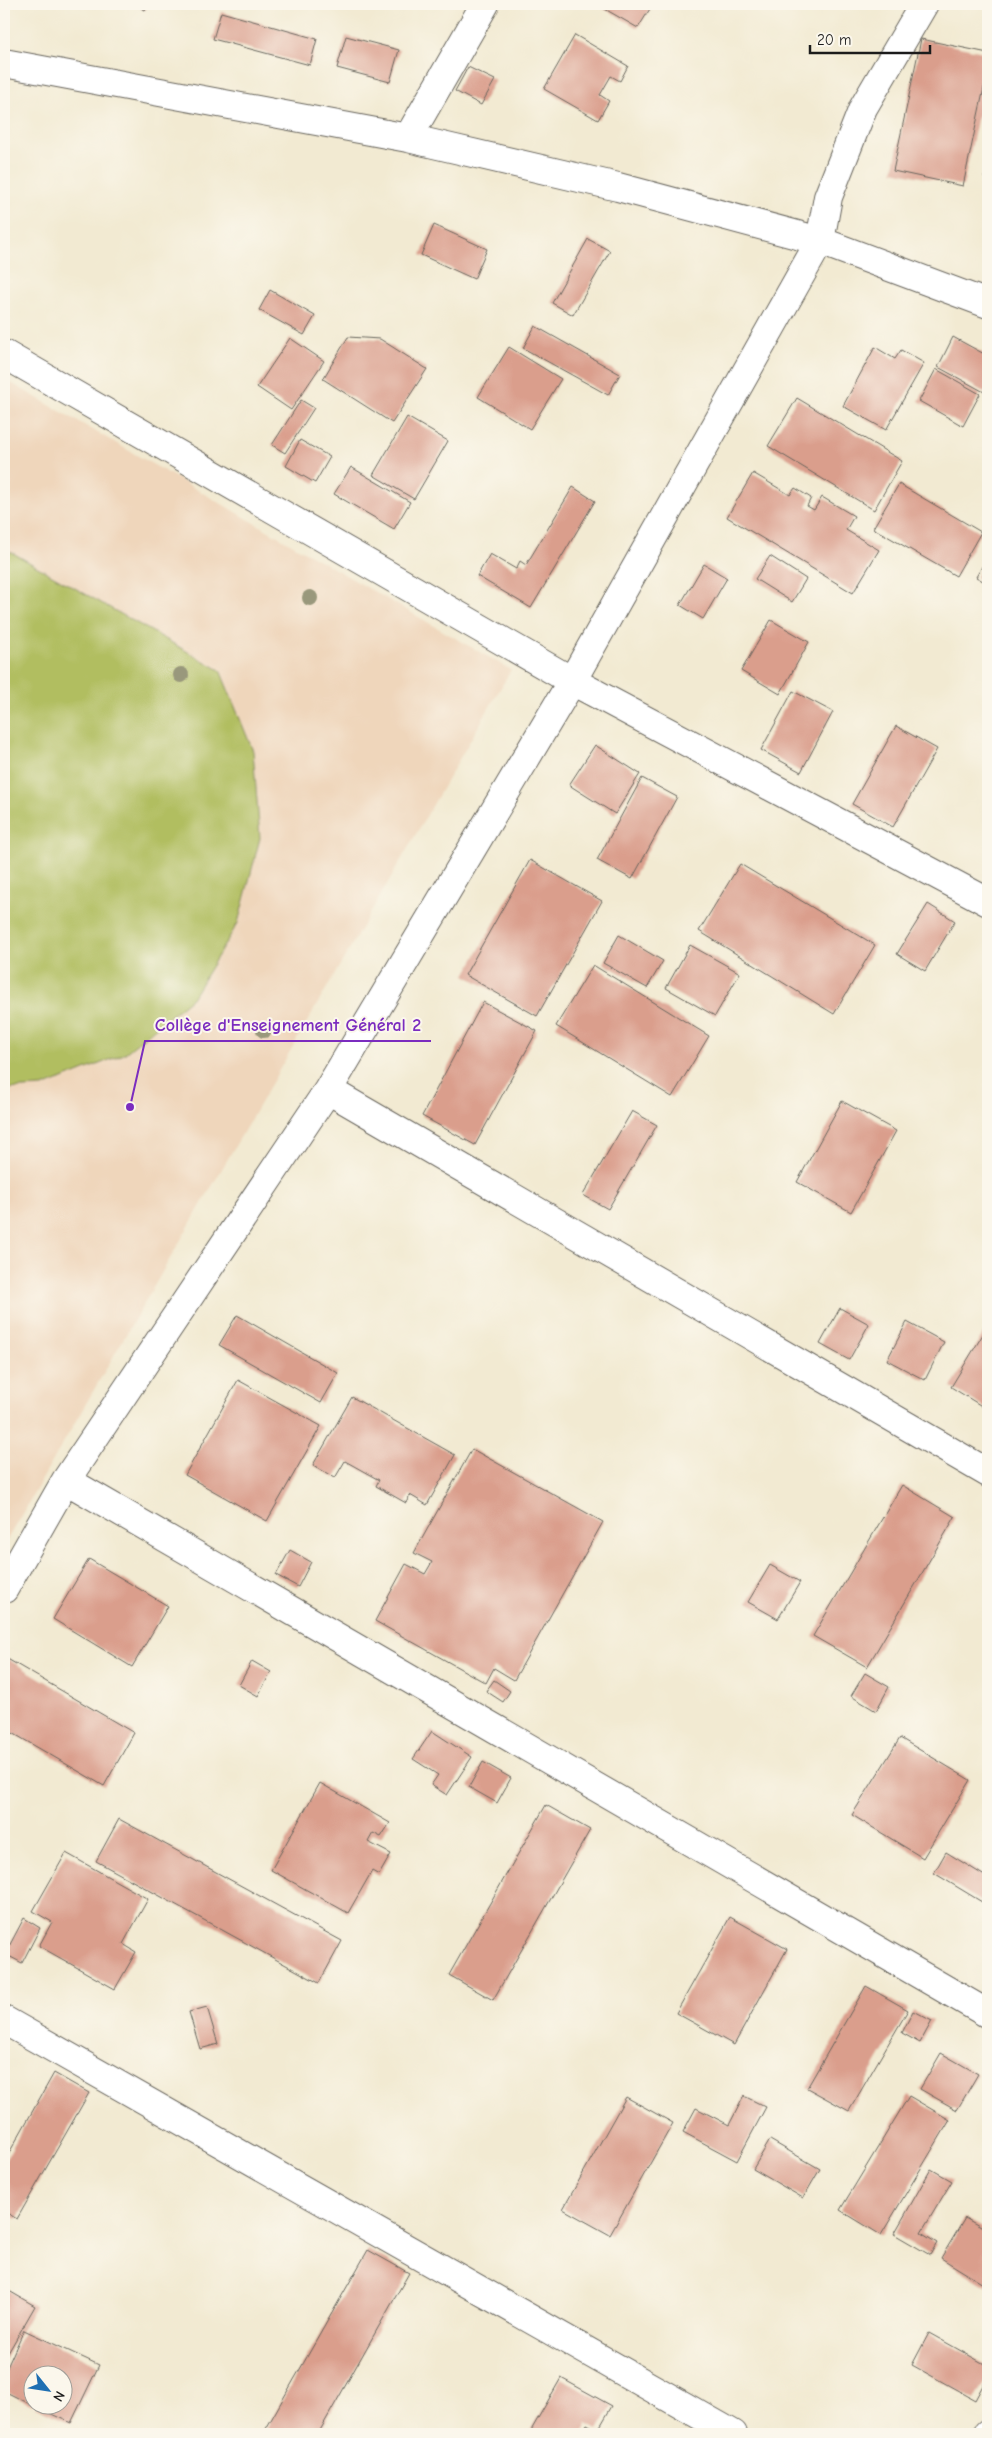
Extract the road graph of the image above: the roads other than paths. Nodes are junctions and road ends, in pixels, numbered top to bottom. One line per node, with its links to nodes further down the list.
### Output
1 (485, 4): 4 (street)
2 (924, 4): 5 (street)
3 (4, 63): 4 (street)
4 (408, 138): 5 (street)
5 (820, 241): 6 (street); 8 (street)
6 (988, 304)
7 (4, 354): 8 (street)
8 (572, 681): 9 (street); 10 (street)
9 (988, 902)
10 (328, 1090): 11 (street); 12 (street)
11 (988, 1473)
12 (66, 1480): 13 (street); 14 (street)
13 (4, 1589)
14 (988, 2014)
15 (4, 2020): 16 (street)
16 (733, 2434)

